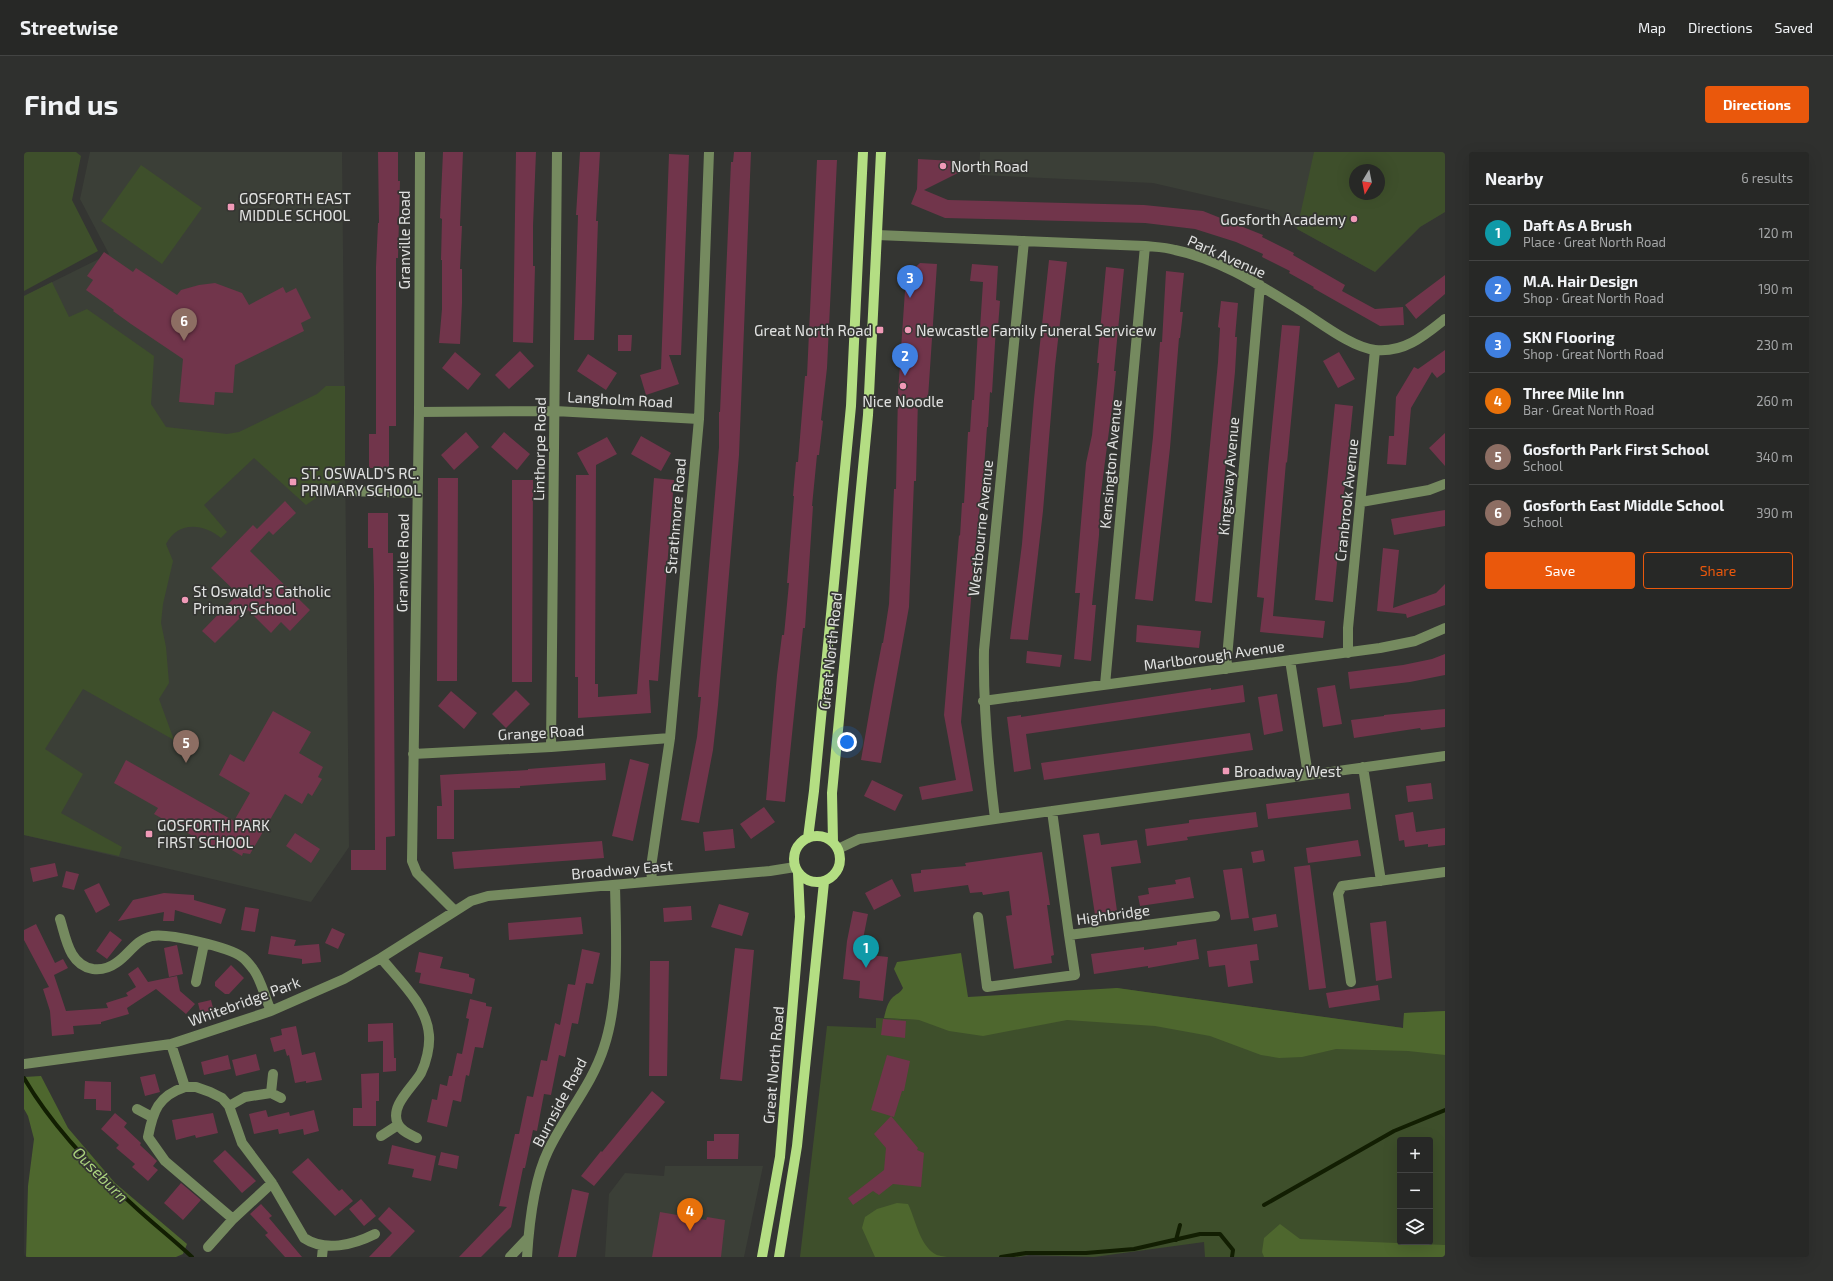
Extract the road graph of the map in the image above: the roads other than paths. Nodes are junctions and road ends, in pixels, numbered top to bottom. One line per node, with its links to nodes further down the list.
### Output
1 (420, 152): 13 (street, Granville Road)
2 (557, 152): 12 (street, Linthorpe Road)
3 (709, 152): 14 (street, Strathmore Road)
4 (863, 152): 33 (main road, Great North Road)
5 (881, 152): 6 (main road, Great North Road)
6 (877, 235): 7 (street, Park Avenue); 34 (main road, Great North Road)
7 (1024, 241): 8 (street, Park Avenue); 24 (street, Westbourne Avenue)
8 (1145, 246): 9 (street, Park Avenue); 23 (street, Kensington Avenue)
9 (1260, 285): 11 (street, Park Avenue); 22 (street, Kingsway Avenue)
10 (1445, 319): 11 (street, Park Avenue)
11 (1375, 350): 18 (street, Cranbrook Avenue)
12 (555, 411): 13 (street, Langholm Road); 14 (street, Langholm Road); 26 (street, Linthorpe Road)
13 (419, 412): 17 (street, Granville Road)
14 (699, 419): 25 (street, Strathmore Road)
15 (1445, 484): 18 (street)
16 (345, 491): 17 (street)
17 (418, 493): 27 (street, Granville Road)
18 (1361, 502): 20 (street, Cranbrook Avenue)
19 (1445, 628): 20 (street, Marlborough Avenue)
20 (1348, 653): 21 (street, Marlborough Avenue)
21 (1290, 660): 22 (street, Marlborough Avenue); 30 (street)
22 (1226, 669): 23 (street, Marlborough Avenue)
23 (1105, 685): 24 (street, Marlborough Avenue)
24 (983, 701): 32 (street, Westbourne Avenue)
25 (670, 738): 26 (street, Grange Road); 37 (street, Strathmore Road)
26 (551, 747): 27 (street, Grange Road)
27 (413, 754): 41 (street, Granville Road)
28 (1445, 756): 29 (street)
29 (1363, 767): 30 (street); 38 (street)
30 (1308, 775): 31 (street)
31 (1052, 811): 32 (street); 45 (street, Highbridge)
32 (995, 819): 34 (street)
33 (808, 838): 34 (main road); 35 (main road, Great North Road)
34 (836, 845): 39 (main road, Great North Road)
35 (796, 870): 37 (street, Broadway East); 39 (main road); 71 (main road, Great North Road)
36 (1445, 872): 38 (street)
37 (652, 881): 40 (street, Broadway East)
38 (1381, 881): 49 (street)
39 (824, 882): 72 (main road)
40 (614, 885): 41 (street, Broadway East); 66 (street, Burnside Road)
41 (455, 910): 47 (street, Whitebridge Park)
42 (1215, 916): 45 (street, Highbridge)
43 (978, 917): 45 (street)
44 (60, 919): 46 (street)
45 (1069, 935)
46 (204, 944): 48 (street); 50 (street)
47 (381, 958): 50 (street, Whitebridge Park); 60 (street)
48 (196, 982)
49 (1351, 982)
50 (271, 1011): 51 (street, Whitebridge Park)
51 (171, 1044): 52 (street, Whitebridge Park); 54 (street)
52 (24, 1064)
53 (273, 1074): 55 (street)
54 (185, 1087): 57 (street); 59 (street)
55 (271, 1093): 56 (street); 57 (street)
56 (281, 1098)
57 (229, 1106): 63 (street)
58 (137, 1109): 59 (street)
59 (152, 1117): 64 (street)
60 (398, 1125): 61 (street); 62 (street)
61 (381, 1136)
62 (417, 1138)
63 (272, 1183): 64 (street); 68 (street)
64 (233, 1219): 67 (street)
65 (375, 1234): 68 (street)
66 (528, 1238): 69 (street); 70 (street, Burnside Road)
67 (208, 1247)
68 (323, 1252)
69 (510, 1257)
70 (527, 1257)
71 (762, 1257)
72 (779, 1257)

